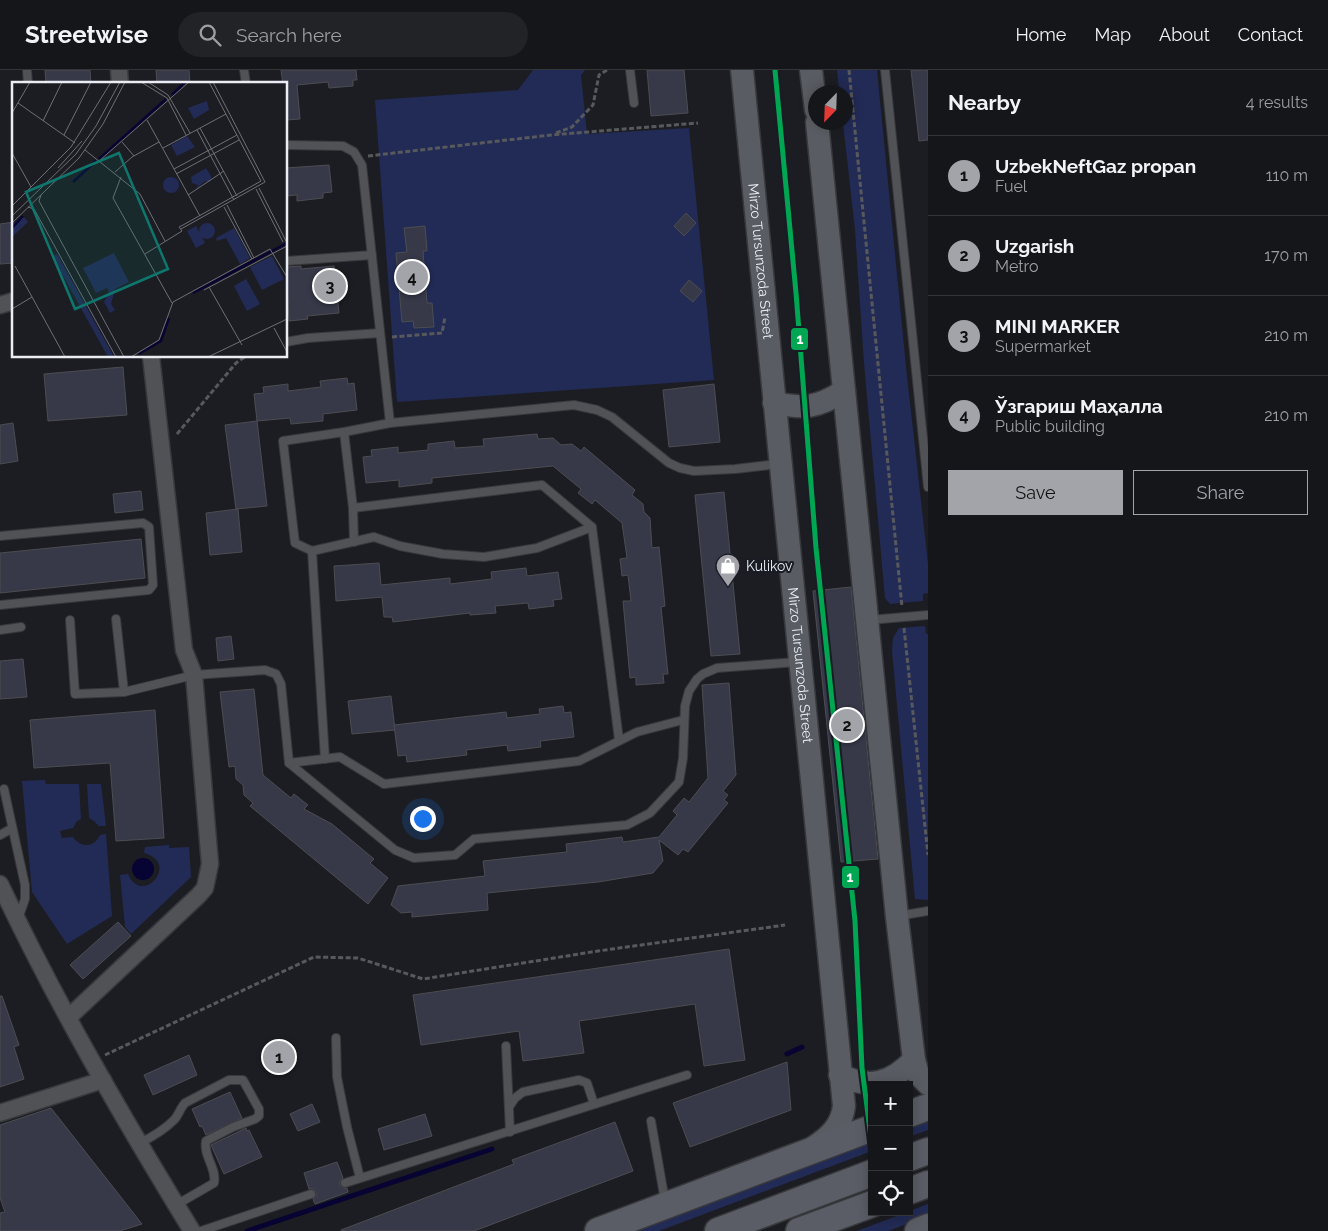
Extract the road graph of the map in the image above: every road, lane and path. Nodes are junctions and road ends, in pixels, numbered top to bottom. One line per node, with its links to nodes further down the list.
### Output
1 (607, 70): 11 (path)
2 (630, 70): 8 (lane)
3 (742, 70): 22 (main road, Mirzo Tursunzoda Street)
4 (812, 70): 7 (main road)
5 (849, 70): 35 (path)
6 (885, 70): 27 (lane)
7 (814, 85)
8 (634, 103)
9 (698, 123): 11 (path)
10 (818, 130): 21 (main road)
11 (551, 135): 13 (path)
12 (288, 145): 13 (lane)
13 (357, 157): 14 (lane)
14 (372, 255): 15 (lane); 17 (lane)
15 (288, 261)
16 (445, 317): 17 (path)
17 (381, 335): 18 (lane); 23 (lane)
18 (288, 342)
19 (151, 358): 25 (street)
20 (243, 358): 25 (path)
21 (844, 391): 22 (main road); 38 (main road)
22 (774, 403): 26 (main road, Mirzo Tursunzoda Street)
23 (390, 423): 24 (lane); 26 (lane)
24 (344, 432): 28 (lane); 32 (lane)
25 (162, 452): 42 (street)
26 (780, 464): 41 (main road, Mirzo Tursunzoda Street)
27 (928, 486)
28 (353, 508): 29 (lane); 31 (lane)
29 (592, 527): 31 (lane); 45 (lane)
30 (0, 536): 33 (lane)
31 (354, 542): 32 (lane)
32 (312, 551): 46 (lane)
33 (0, 605)
34 (928, 614): 35 (lane)
35 (903, 617): 38 (lane); 51 (path)
36 (116, 619): 43 (lane)
37 (70, 620): 43 (lane)
38 (867, 620): 54 (main road)
39 (21, 628): 40 (lane)
40 (0, 630)
41 (799, 662): 44 (lane); 63 (main road, Mirzo Tursunzoda Street)
42 (194, 675): 43 (lane); 47 (lane); 57 (street)
43 (124, 692)
44 (683, 720): 45 (lane); 47 (lane)
45 (619, 740): 46 (lane)
46 (325, 759): 47 (lane)
47 (289, 763)
48 (4, 789): 49 (lane)
49 (12, 829): 50 (lane); 55 (lane)
50 (0, 834)
51 (928, 855)
52 (0, 884): 55 (street)
53 (928, 911): 54 (lane)
54 (897, 916): 60 (main road)
55 (18, 921): 57 (street)
56 (785, 924): 61 (path)
57 (69, 1017): 61 (street)
58 (336, 1038): 79 (lane)
59 (506, 1046): 67 (lane)
60 (914, 1060): 63 (main road); 65 (main road)
61 (93, 1061): 64 (street)
62 (687, 1075): 66 (lane)
63 (840, 1075): 76 (main road, Mirzo Tursunzoda Street)
64 (103, 1080): 69 (street); 74 (street)
65 (928, 1084)
66 (594, 1104): 67 (lane); 73 (lane)
67 (509, 1107): 73 (lane)
68 (928, 1107): 70 (highway)
69 (0, 1113)
70 (913, 1113)
71 (651, 1121): 85 (lane)
72 (868, 1129): 76 (highway)
73 (510, 1132): 79 (lane)
74 (140, 1143): 84 (street); 84 (lane)
75 (928, 1151): 77 (highway)
76 (805, 1153): 85 (highway)
77 (913, 1157)
78 (868, 1175): 91 (highway)
79 (360, 1178): 80 (lane)
80 (345, 1183)
81 (928, 1184): 82 (highway)
82 (913, 1190)
83 (311, 1194): 89 (lane)
84 (176, 1205): 88 (street)
85 (666, 1205): 90 (highway)
86 (868, 1205): 92 (highway)
87 (928, 1227): 93 (highway)
88 (192, 1231)
89 (200, 1231)
90 (598, 1231)
91 (718, 1231)
92 (799, 1231)
93 (918, 1231)

